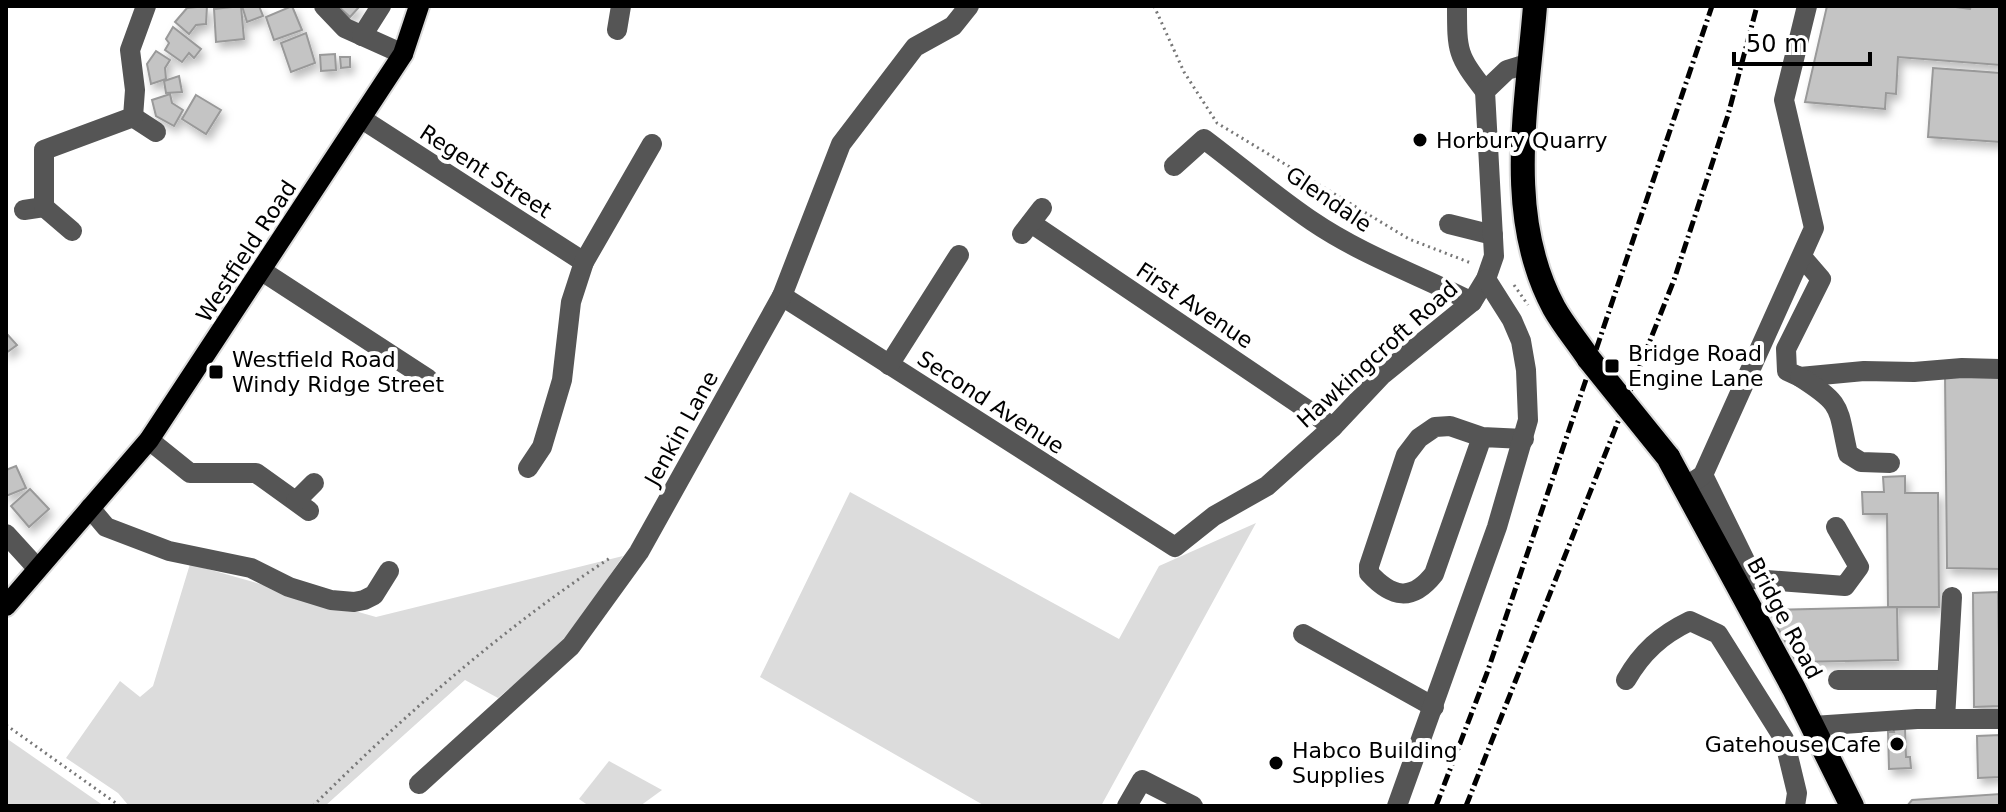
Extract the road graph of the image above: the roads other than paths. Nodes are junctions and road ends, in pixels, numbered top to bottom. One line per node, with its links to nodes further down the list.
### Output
1 (146, 6): 15 (street)
2 (324, 6): 11 (street)
3 (381, 6): 11 (street)
4 (419, 6): 12 (main road, Westfield Road)
5 (621, 6): 10 (street)
6 (969, 6): 29 (street, Jenkin Lane)
7 (1457, 6): 14 (street)
8 (1535, 6): 13 (highway, Bridge Road)
9 (1807, 6): 25 (street)
10 (617, 30)
11 (362, 36): 12 (street)
12 (403, 54): 16 (main road, Westfield Road)
13 (1530, 63): 14 (street); 41 (highway, Bridge Road, bridge)
14 (1485, 91): 23 (street, Hawkingcroft Road)
15 (133, 117): 17 (street); 22 (street)
16 (362, 119): 26 (street, Regent Street); 27 (main road, Westfield Road)
17 (156, 132)
18 (652, 144): 26 (street)
19 (1174, 166): 30 (street, Glendale)
20 (1031, 222): 35 (street, First Avenue)
21 (1449, 224): 23 (street)
22 (72, 231)
23 (1493, 235): 28 (street, Hawkingcroft Road)
24 (959, 255): 31 (street)
25 (1802, 257): 33 (street); 41 (street)
26 (584, 262): 40 (street)
27 (262, 271): 34 (street); 38 (main road, Westfield Road)
28 (1488, 275): 30 (street, Hawkingcroft Road); 37 (street)
29 (782, 296): 31 (street, Second Avenue); 59 (street, Jenkin Lane)
30 (1472, 302): 35 (street, Hawkingcroft Road)
31 (889, 365): 46 (street, Second Avenue)
32 (2000, 369): 33 (street)
33 (1800, 377): 39 (street)
34 (428, 379)
35 (1333, 427): 46 (street, Hawkingcroft Road)
36 (1482, 437): 36 (street); 37 (street)
37 (1524, 439): 55 (street)
38 (149, 440): 42 (street); 43 (main road, Westfield Road)
39 (1890, 463)
40 (528, 468)
41 (1694, 481): 44 (street); 58 (highway, Bridge Road)
42 (314, 483)
43 (90, 508): 47 (main road, Westfield Road); 48 (street)
44 (1836, 527)
45 (6, 534): 47 (street)
46 (1175, 547)
47 (37, 568): 50 (main road, Westfield Road)
48 (389, 571)
49 (1952, 597): 54 (street)
50 (6, 606)
51 (1303, 634): 55 (street)
52 (1626, 680): 63 (street)
53 (1838, 680): 54 (street)
54 (1947, 680): 56 (street)
55 (1434, 707): 62 (street)
56 (1945, 719): 57 (street); 58 (street)
57 (2000, 719)
58 (1813, 726): 64 (highway, Bridge Road)
59 (419, 784)
60 (1127, 806): 61 (street)
61 (1193, 806)
62 (1397, 806)
63 (1795, 806)
64 (1852, 806)

